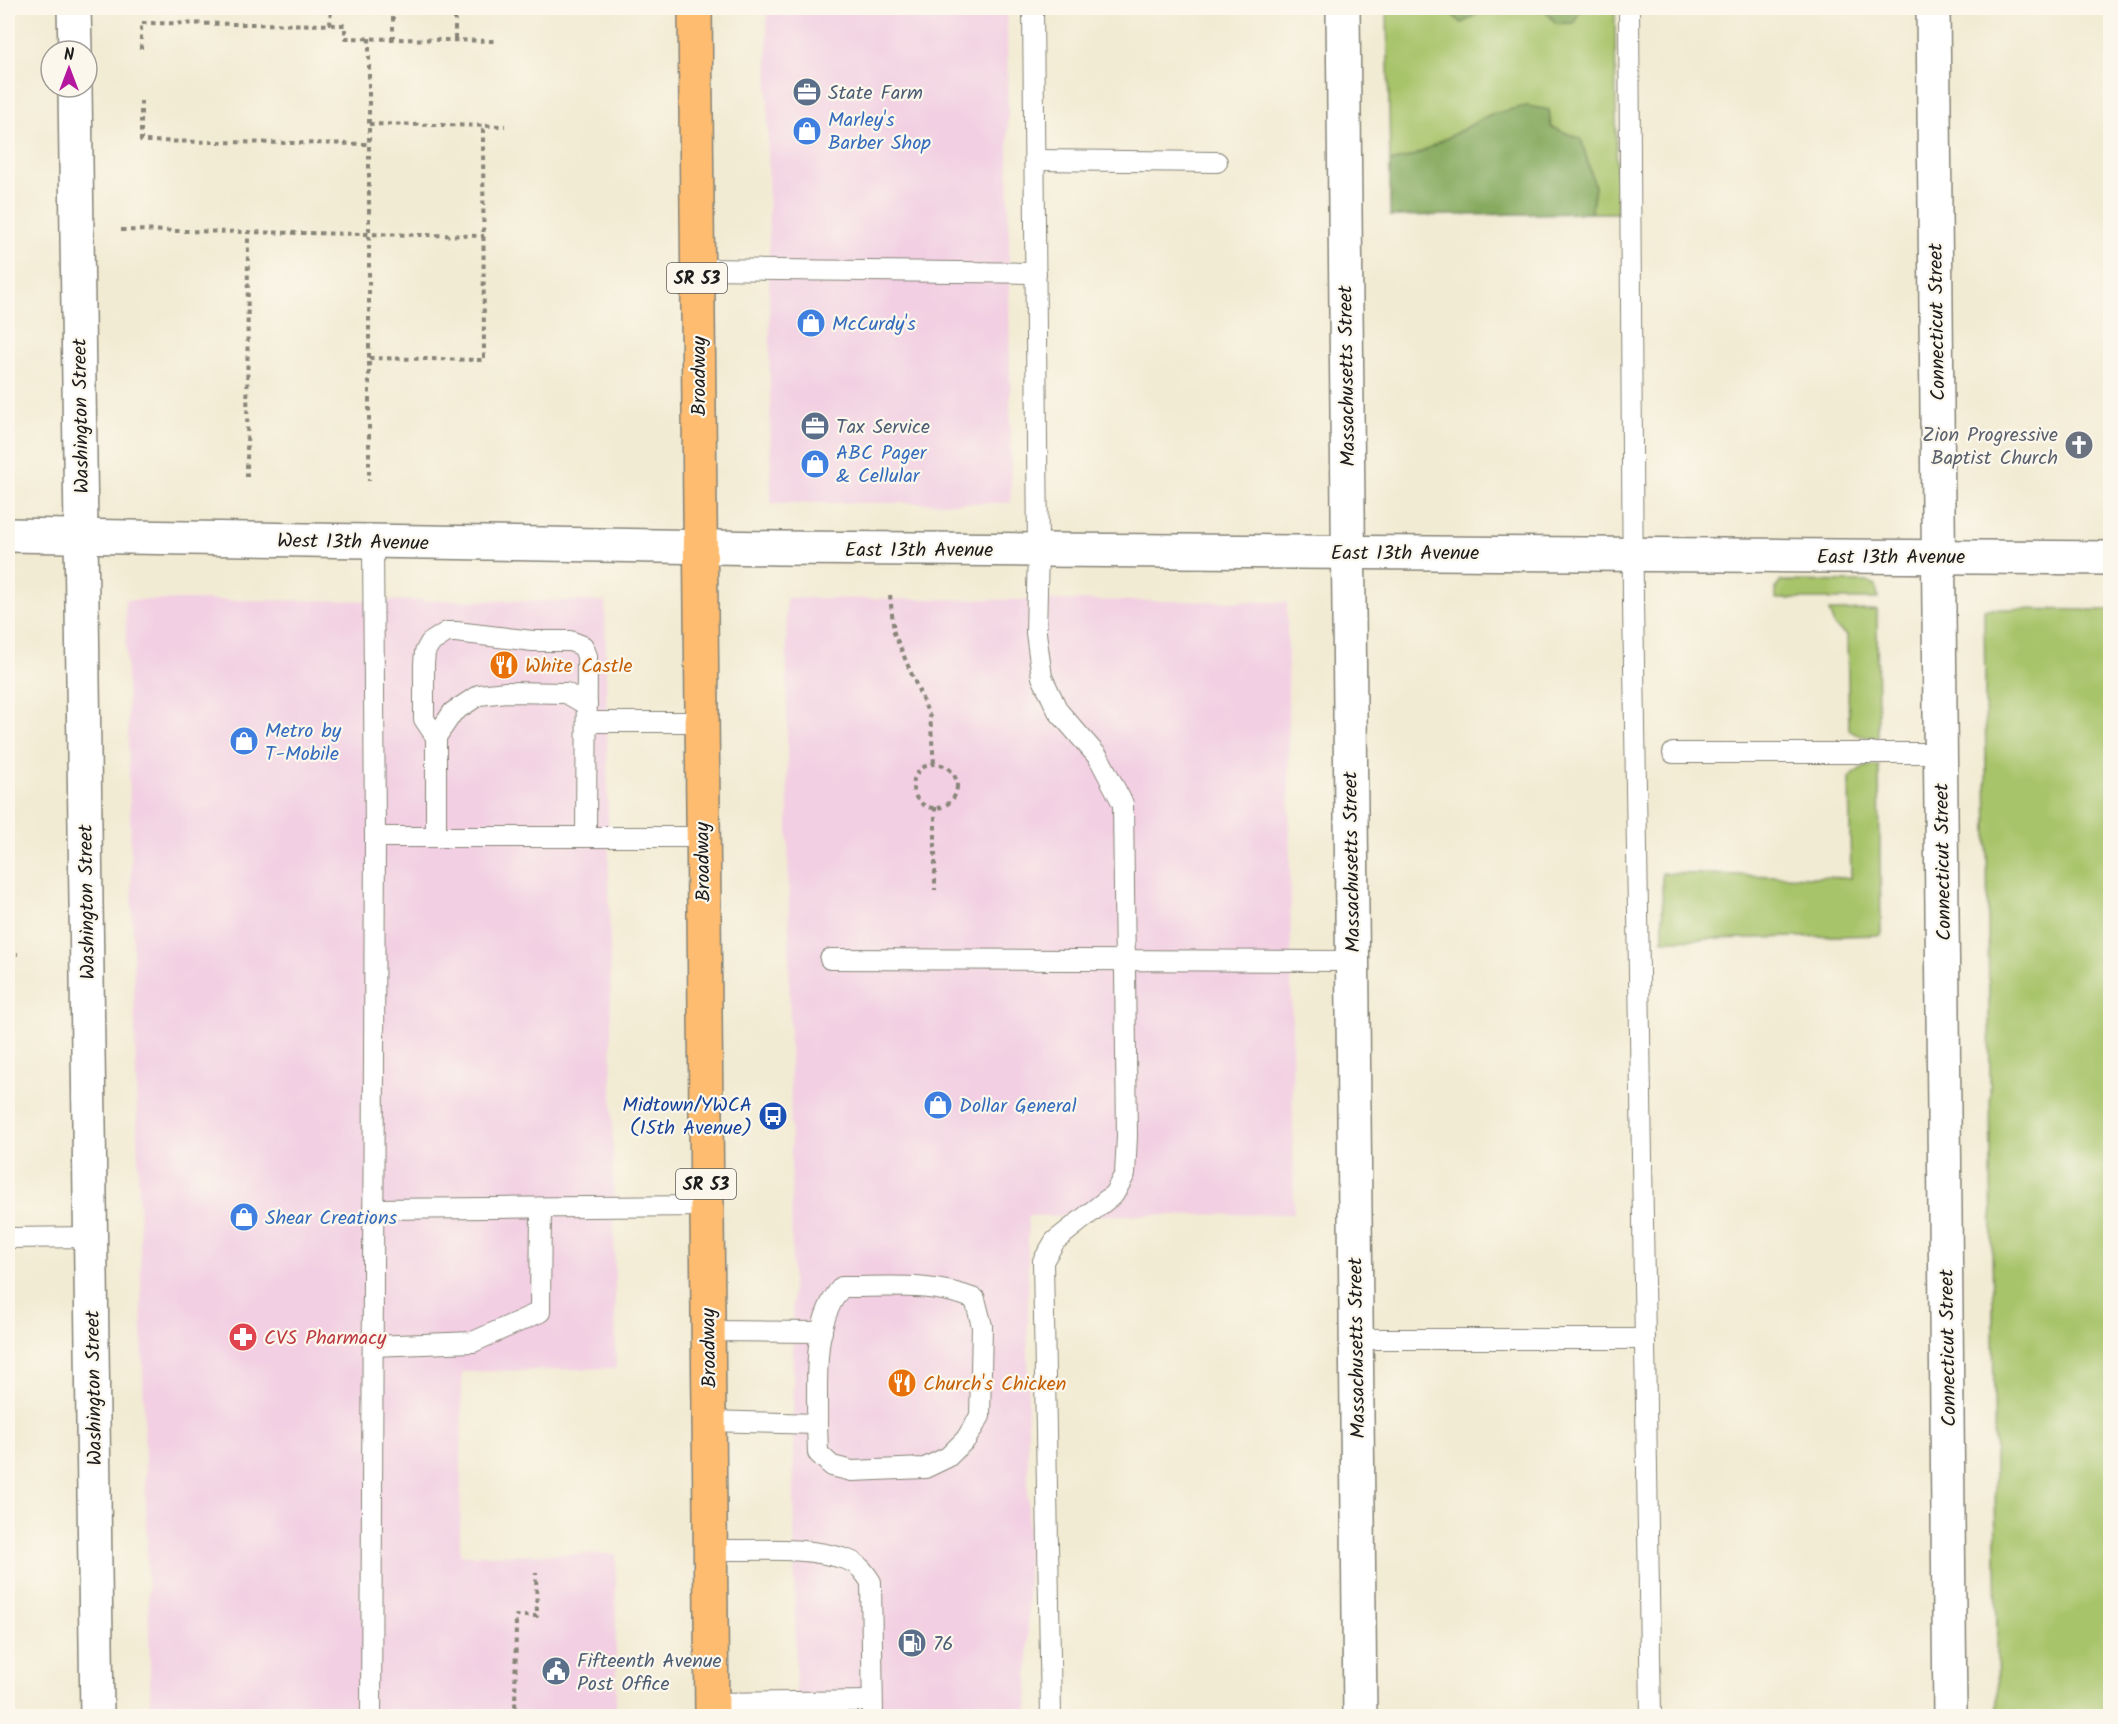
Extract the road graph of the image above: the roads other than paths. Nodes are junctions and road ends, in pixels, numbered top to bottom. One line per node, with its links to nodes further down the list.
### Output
1 (74, 8): 7 (street)
2 (695, 8): 11 (main road, Broadway / SR 53)
3 (1033, 8): 9 (lane)
4 (1343, 8): 18 (street, Massachusetts Street)
5 (1629, 8): 19 (lane)
6 (1933, 8): 20 (street, Connecticut Street)
7 (75, 39)
8 (75, 99): 14 (street, Washington Street)
9 (1035, 160): 10 (lane); 12 (lane)
10 (1217, 162)
11 (697, 269): 12 (lane); 16 (main road, Broadway / SR 53)
12 (1036, 273): 17 (lane)
13 (8, 536): 14 (street, West 13th Avenue)
14 (81, 537): 15 (street, West 13th Avenue); 37 (street, Washington Street)
15 (373, 541): 16 (street, West 13th Avenue); 27 (lane)
16 (699, 547): 17 (street, East 13th Avenue); 23 (main road, Broadway / SR 53)
17 (1038, 550): 18 (street, East 13th Avenue); 32 (lane)
18 (1348, 552): 19 (street, East 13th Avenue); 33 (street, Massachusetts Street)
19 (1632, 554): 20 (street, East 13th Avenue); 42 (lane)
20 (1939, 557): 21 (street, East 13th Avenue); 26 (street, Connecticut Street)
21 (2110, 558)
22 (587, 714): 23 (lane); 24 (lane); 24 (lane); 29 (lane)
23 (701, 722): 30 (main road, Broadway / SR 53)
24 (436, 737): 28 (lane)
25 (1673, 753): 26 (lane)
26 (1941, 753): 54 (street, Connecticut Street)
27 (375, 837): 28 (lane); 36 (lane)
28 (436, 837): 29 (lane)
29 (586, 837): 30 (lane)
30 (702, 837): 34 (main road, Broadway / SR 53)
31 (830, 959): 32 (lane)
32 (1125, 961): 33 (lane); 51 (lane)
33 (1352, 961): 41 (street, Massachusetts Street)
34 (706, 1206): 35 (lane); 39 (main road, Broadway / SR 53)
35 (541, 1208): 36 (lane); 43 (lane)
36 (374, 1209): 43 (lane)
37 (90, 1237): 38 (lane); 49 (street, Washington Street)
38 (8, 1238)
39 (708, 1331): 40 (lane); 44 (main road, Broadway / SR 53)
40 (822, 1332): 45 (lane); 45 (lane)
41 (1356, 1339): 42 (lane); 52 (street, Massachusetts Street)
42 (1645, 1339): 53 (lane)
43 (373, 1346): 50 (lane)
44 (708, 1421): 45 (lane); 46 (main road, Broadway / SR 53)
45 (817, 1424)
46 (710, 1550): 47 (lane); 48 (main road, Broadway / SR 53)
47 (872, 1709): 48 (lane)
48 (712, 1710)
49 (97, 1716)
50 (371, 1716)
51 (1051, 1716)
52 (1360, 1716)
53 (1651, 1716)
54 (1950, 1716)

